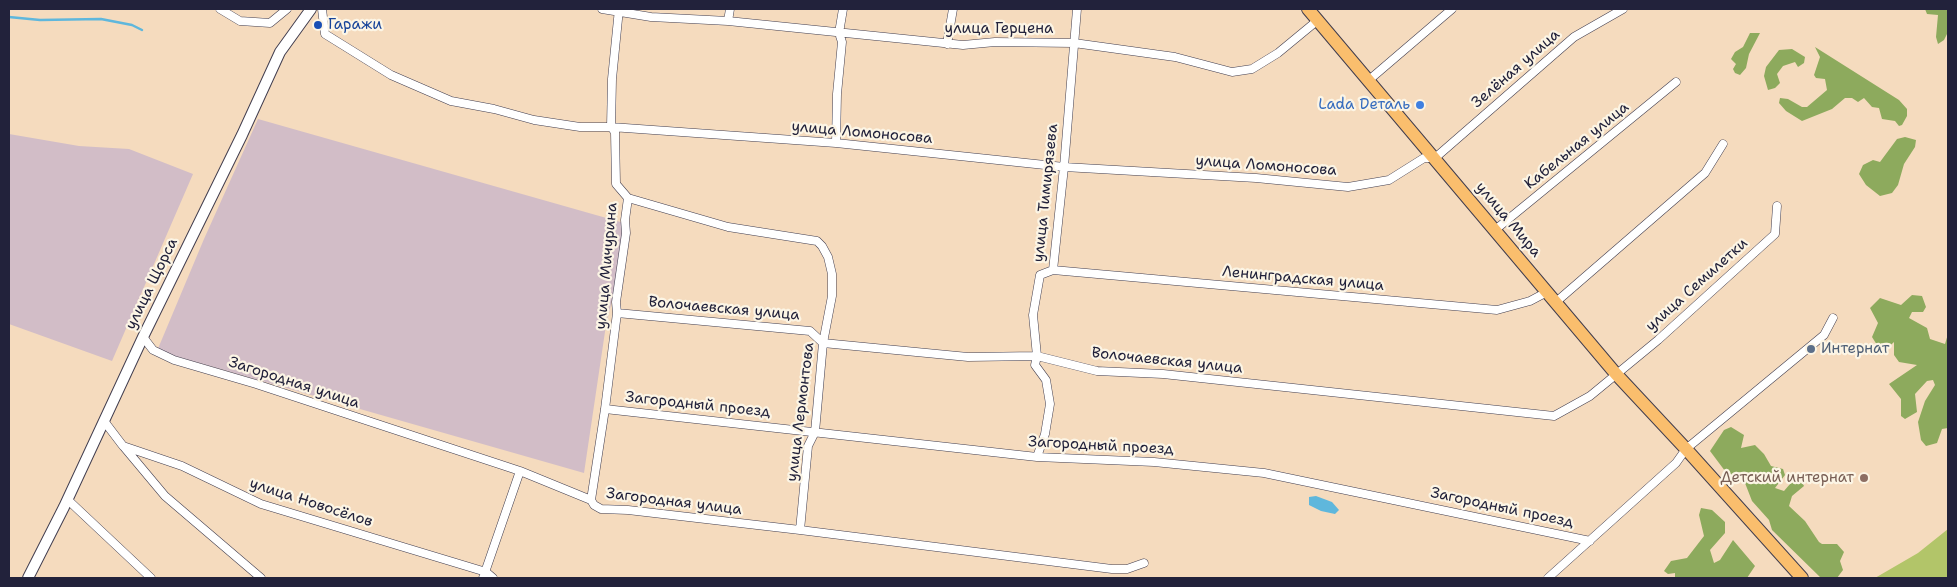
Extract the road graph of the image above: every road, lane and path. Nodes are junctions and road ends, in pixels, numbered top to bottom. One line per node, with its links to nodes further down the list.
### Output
1 (220, 9): 2 (street)
2 (287, 9)
3 (311, 9): 33 (street, улица Щорса)
4 (322, 9): 21 (street, улица Ломоносова)
5 (602, 9): 13 (street, улица Герцена)
6 (730, 9): 15 (street)
7 (843, 9): 16 (street)
8 (953, 9): 18 (street)
9 (1077, 9): 17 (street, улица Тимирязева)
10 (1308, 9): 14 (main road, улица Мира)
11 (1452, 9): 19 (street)
12 (1622, 9): 24 (street, Зелёная улица)
13 (619, 10): 15 (street, улица Герцена); 21 (street, улица Мичурина)
14 (1318, 20): 17 (street, улица Герцена); 19 (main road, улица Мира)
15 (728, 21): 16 (street, улица Герцена)
16 (839, 32): 18 (street, улица Герцена); 22 (street)
17 (1074, 43): 18 (street, улица Герцена); 25 (street, улица Тимирязева)
18 (947, 44)
19 (1369, 80): 24 (main road, улица Мира)
20 (1676, 82): 28 (street, Кабельная улица)
21 (611, 127): 22 (street, улица Ломоносова); 26 (street, улица Мичурина)
22 (836, 143): 25 (street, улица Ломоносова)
23 (1723, 144): 30 (street, Ленинградская улица)
24 (1435, 158): 25 (street, улица Ломоносова); 28 (main road, улица Мира)
25 (1064, 167): 29 (street, улица Тимирязева)
26 (628, 198): 31 (street, улица Мичурина); 34 (street, улица Лермонтова)
27 (1777, 206): 36 (street, улица Семилетки)
28 (1495, 230): 30 (main road, улица Мира)
29 (1052, 270): 30 (street, Ленинградская улица); 35 (street, улица Тимирязева)
30 (1552, 297): 36 (main road, улица Мира)
31 (617, 313): 34 (street, Волочаевская улица); 37 (street, улица Мичурина)
32 (1833, 318): 41 (street)
33 (143, 337): 38 (street, улица Щорса); 43 (street, Загородная улица)
34 (823, 343): 35 (street, Волочаевская улица); 39 (street, улица Лермонтова)
35 (1037, 356): 36 (street, Волочаевская улица); 42 (street, улица Тимирязева)
36 (1616, 374): 41 (main road, улица Мира)
37 (605, 409): 39 (street, Загородный проезд); 45 (street, улица Мичурина)
38 (104, 421): 40 (street); 44 (street, улица Щорса)
39 (815, 432): 42 (street, Загородный проезд); 46 (street, улица Лермонтова)
40 (123, 446): 49 (street, улица Новосёлов); 52 (street)
41 (1686, 449): 47 (street); 55 (main road, улица Мира)
42 (1037, 457): 47 (street, Загородный проезд)
43 (520, 471): 45 (street, Загородная улица); 49 (street)
44 (68, 500): 50 (street, улица Щорса); 51 (street)
45 (591, 500): 46 (street, Загородная улица)
46 (800, 530): 48 (street, Загородная улица)
47 (1590, 541): 54 (street)
48 (1144, 563)
49 (485, 575): 53 (street, улица Новосёлов)
50 (28, 578)
51 (151, 578)
52 (261, 578)
53 (494, 578)
54 (1548, 578)
55 (1802, 578)

